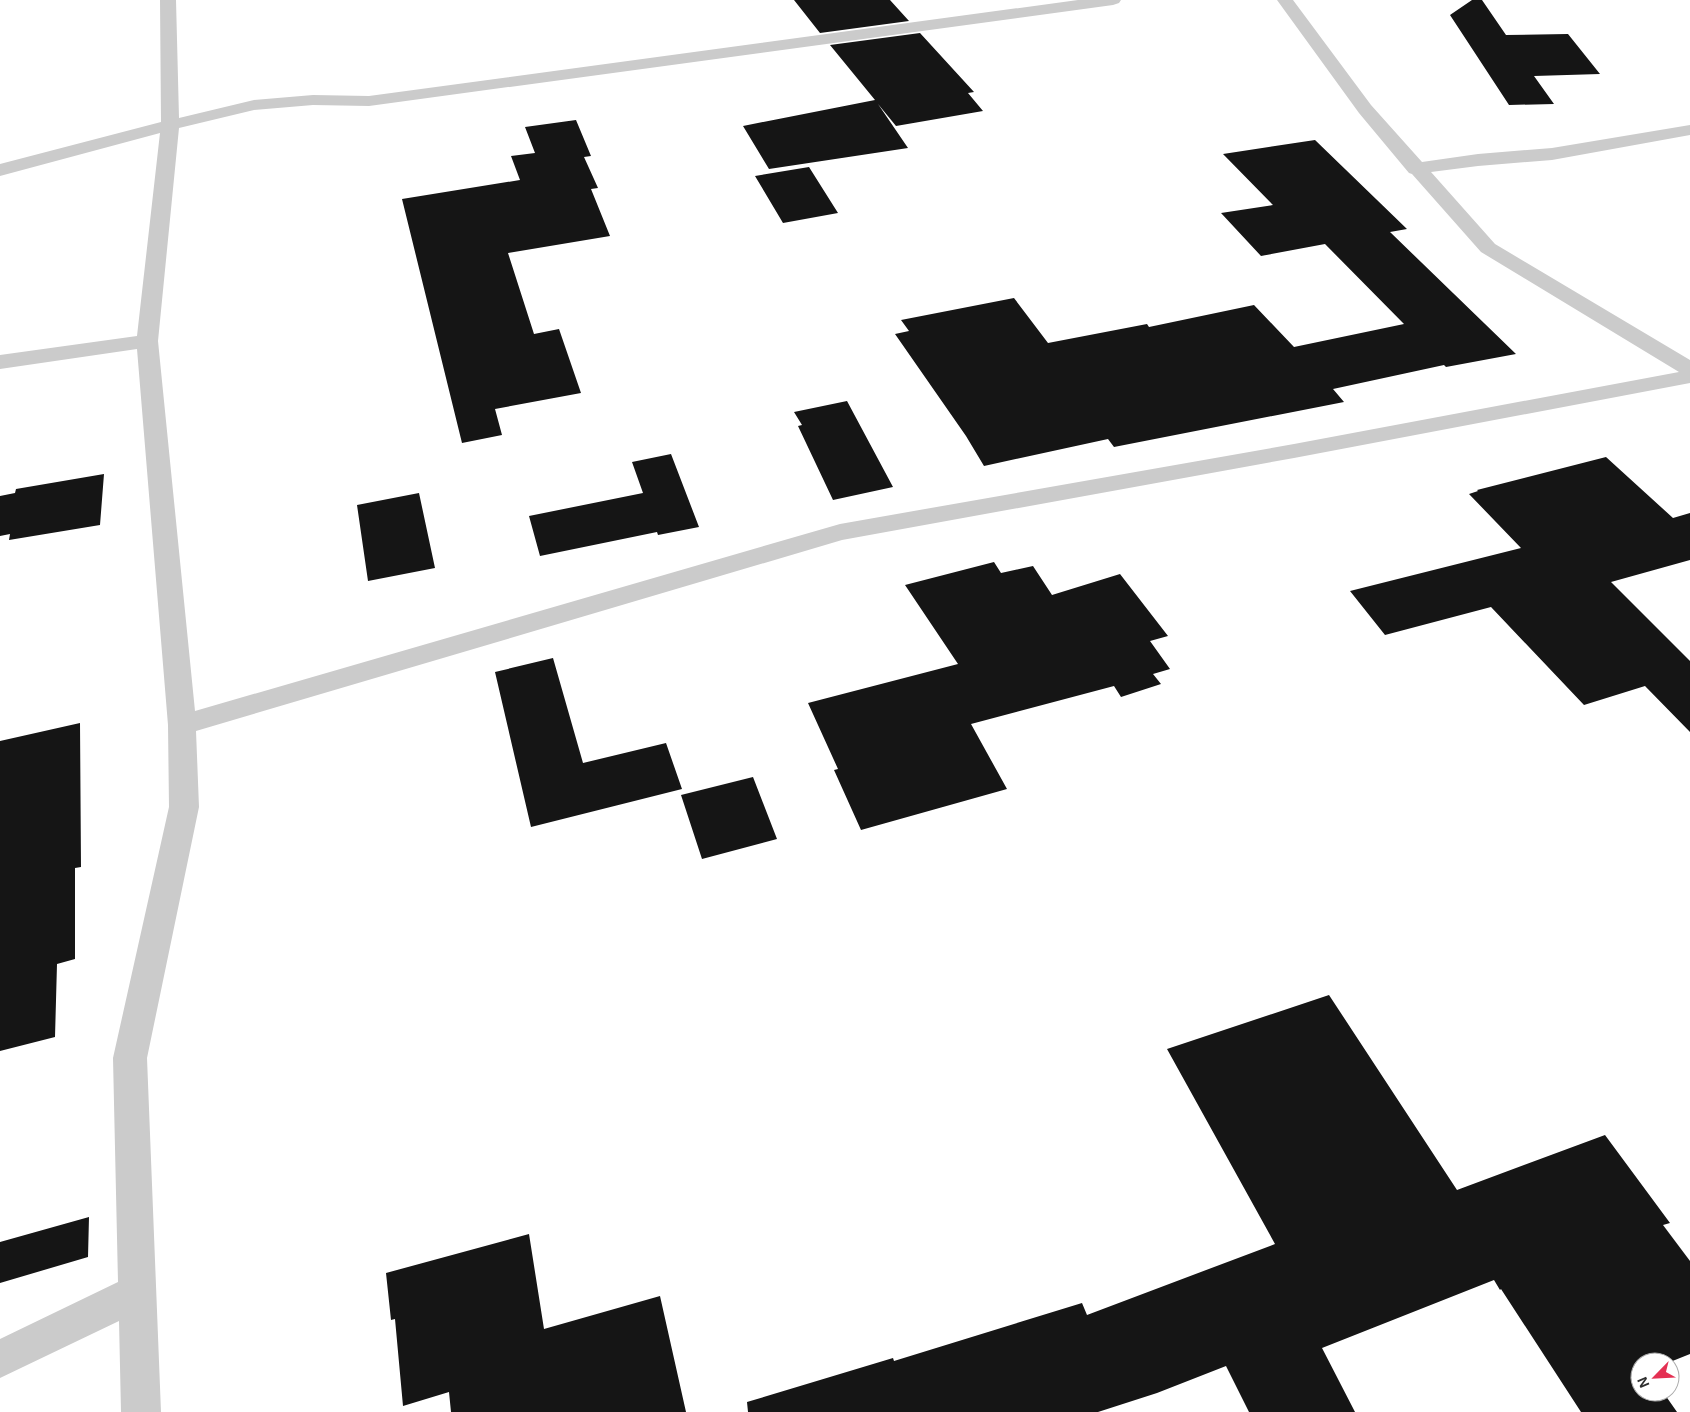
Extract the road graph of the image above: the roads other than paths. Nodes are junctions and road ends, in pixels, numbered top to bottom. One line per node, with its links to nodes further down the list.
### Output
1 (168, 0): 5 (street)
2 (1113, 0): 4 (street)
3 (1285, 0): 7 (street)
4 (1037, 5): 5 (street)
5 (170, 124): 8 (street); 9 (street)
6 (1690, 130): 7 (street)
7 (1416, 169): 11 (street)
8 (0, 170)
9 (147, 341): 10 (street); 13 (street)
10 (0, 362)
11 (1690, 369)
12 (1690, 376): 13 (street)
13 (182, 725): 14 (street)
14 (137, 1293): 15 (street); 16 (street)
15 (0, 1359)
16 (141, 1412)

